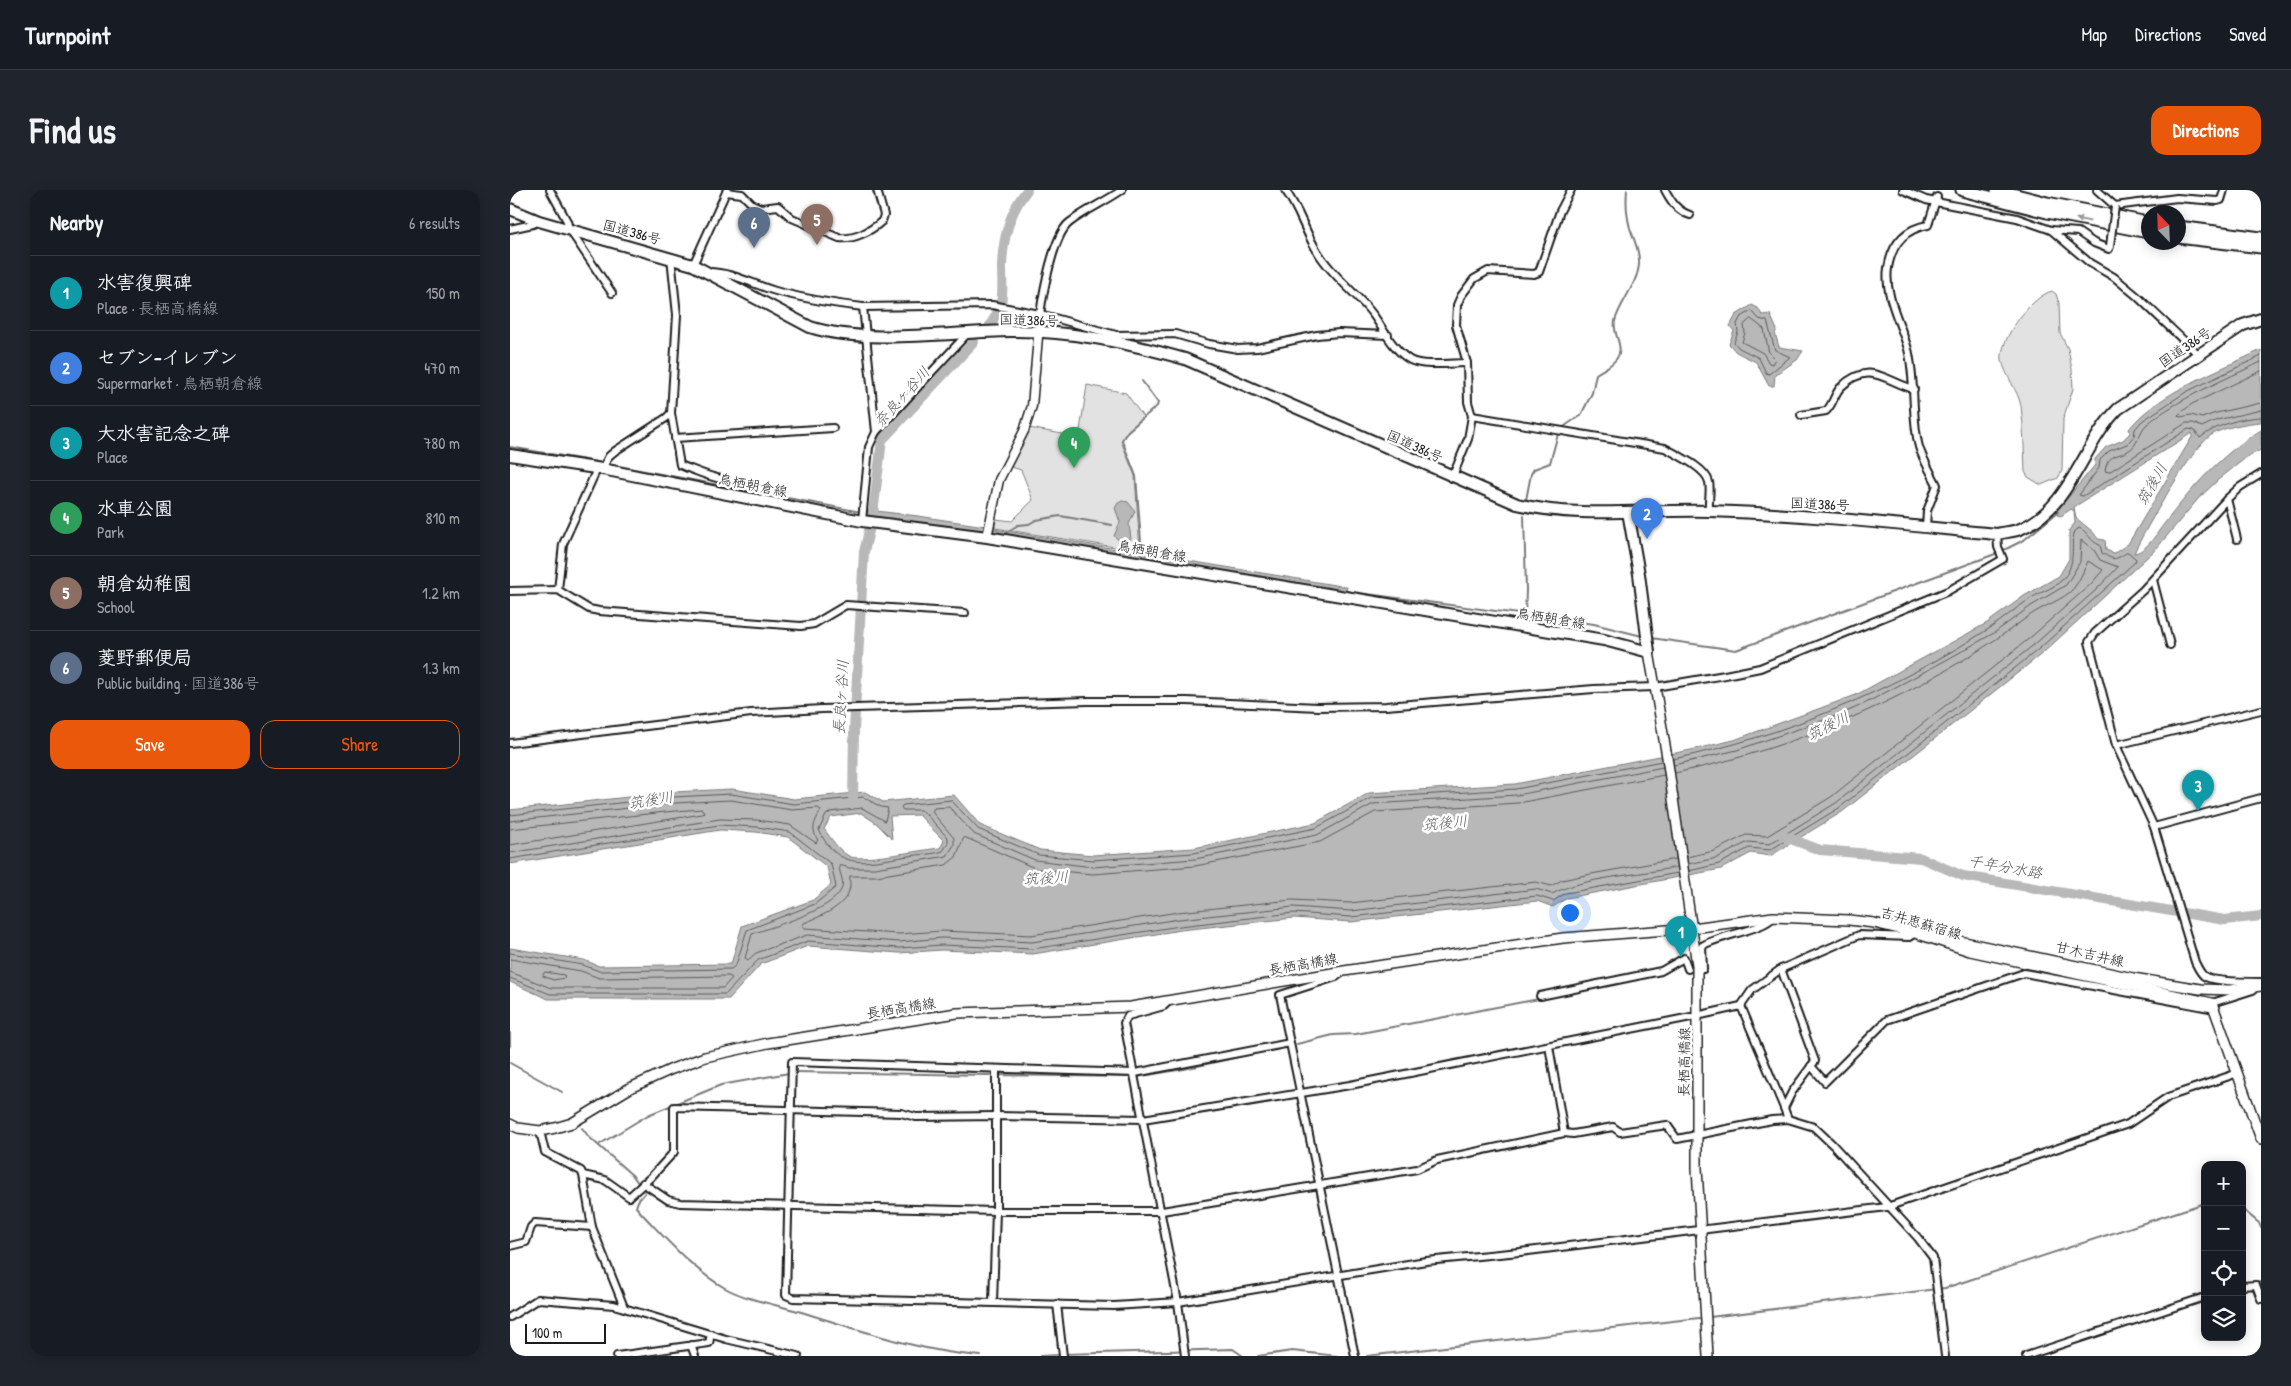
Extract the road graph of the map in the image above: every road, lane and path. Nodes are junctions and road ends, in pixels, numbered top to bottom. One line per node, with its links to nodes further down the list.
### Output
1 (550, 190): 21 (street)
2 (877, 190): 12 (street)
3 (1122, 190): 32 (street)
4 (1285, 190): 37 (street)
5 (1571, 190): 40 (street)
6 (1665, 190): 16 (street)
7 (1903, 190): 13 (street)
8 (1962, 190): 23 (highway, one-way to 8)
9 (1997, 190): 18 (highway)
10 (2097, 190): 14 (street)
11 (2224, 190): 14 (street)
12 (726, 191): 28 (street)
13 (1936, 199): 22 (street); 41 (street)
14 (2116, 206): 22 (street, bridge)
15 (510, 209): 17 (main road, 国道386号)
16 (1690, 215)
17 (538, 221): 20 (street); 21 (main road, 国道386号)
18 (2141, 221)
19 (2186, 228): 25 (highway)
20 (510, 229)
21 (569, 229): 27 (main road, 国道386号); 30 (street)
22 (2051, 230): 39 (street)
23 (2141, 231)
24 (2186, 237): 26 (highway)
25 (2261, 238)
26 (2261, 247)
27 (671, 257): 28 (main road, 国道386号); 42 (street)
28 (694, 265): 29 (main road, 国道386号)
29 (708, 272): 31 (street); 36 (main road, 国道386号)
30 (612, 292)
31 (863, 307): 32 (street); 36 (street)
32 (1040, 314): 34 (street); 38 (street)
33 (2261, 319): 39 (main road, 国道386号)
34 (1038, 331): 35 (main road, 国道386号); 38 (main road, 国道386号); 59 (street)
35 (968, 333): 36 (main road, 国道386号); 46 (street)
36 (867, 335): 46 (street)
37 (1388, 335): 38 (street); 40 (street)
38 (1116, 337): 51 (main road, 国道386号)
39 (2198, 354): 58 (main road, 国道386号)
40 (1466, 363): 44 (street)
41 (1914, 389): 43 (street); 57 (street)
42 (671, 413): 47 (street); 49 (street)
43 (1801, 415)
44 (1472, 416): 51 (street); 54 (street)
45 (833, 428): 47 (street)
46 (876, 432): 56 (street)
47 (675, 438): 52 (street)
48 (510, 455): 49 (main road, 鳥栖朝倉線)
49 (601, 468): 56 (main road, 鳥栖朝倉線); 62 (street)
50 (2261, 474): 53 (street)
51 (1452, 478): 55 (main road, 国道386号)
52 (721, 479)
53 (2227, 499): 60 (street); 61 (street)
54 (1709, 511): 55 (main road, 国道386号); 57 (main road, 国道386号)
55 (1628, 512): 66 (main road)
56 (863, 520): 59 (main road, 鳥栖朝倉線)
57 (1926, 527): 58 (main road, 国道386号)
58 (1997, 534): 67 (street)
59 (987, 536): 66 (main road, 鳥栖朝倉線)
60 (2237, 539)
61 (2153, 580): 65 (street); 70 (street)
62 (558, 590): 63 (street); 64 (street)
63 (510, 591)
64 (965, 613)
65 (2170, 645)
66 (1649, 652): 67 (main road)
67 (1656, 691): 69 (street); 74 (main road)
68 (2261, 710): 70 (street)
69 (510, 743)
70 (2116, 745): 72 (street)
71 (2261, 798): 72 (street)
72 (2154, 827): 80 (street)
73 (1773, 917): 74 (main road, 吉井恵蘇宿線); 75 (main road, 吉井恵蘇宿線); 77 (street)
74 (1693, 925): 79 (main road, 長栖高橋線); 102 (main road, 長栖高橋線)
75 (1915, 933): 78 (street); 80 (main road, 甘木吉井線); 84 (main road, 吉井恵蘇宿線)
76 (1688, 969): 81 (street)
77 (1704, 969)
78 (1781, 969): 83 (street); 89 (street)
79 (1344, 971): 82 (main road, 長栖高橋線); 87 (street)
80 (2261, 985): 84 (street)
81 (1540, 996)
82 (1170, 1001): 91 (street); 100 (main road, 長栖高橋線)
83 (1741, 1006): 85 (street); 94 (street)
84 (2213, 1006): 89 (street); 92 (main road)
85 (1701, 1016)
86 (1691, 1017): 88 (street)
87 (1290, 1043): 91 (street); 93 (street)
88 (1549, 1046): 93 (street); 101 (street)
89 (1811, 1066): 94 (street)
90 (996, 1069): 91 (street); 95 (street); 96 (street)
91 (1134, 1073): 97 (street)
92 (2238, 1073): 103 (main road); 108 (street)
93 (1301, 1093): 97 (street); 106 (street)
94 (1784, 1108): 98 (street)
95 (790, 1110): 96 (street); 105 (street); 107 (street)
96 (996, 1116): 97 (street); 109 (street)
97 (1143, 1119): 110 (street)
98 (1788, 1119): 102 (street); 108 (street)
99 (510, 1124): 100 (main road, 長栖高橋線)
100 (540, 1131): 104 (street)
101 (1564, 1133): 102 (street); 106 (street)
102 (1697, 1135): 112 (main road, 長栖高橋線)
103 (2261, 1138)
104 (584, 1174): 105 (street); 111 (street)
105 (643, 1183): 107 (street)
106 (1319, 1184): 110 (street); 114 (street)
107 (788, 1206): 109 (street); 118 (street)
108 (1888, 1207): 112 (street); 132 (street)
109 (996, 1211): 110 (street); 118 (street)
110 (1162, 1211): 119 (street)
111 (592, 1227): 113 (street); 121 (street)
112 (1699, 1229): 114 (street); 131 (main road, 長栖高橋線)
113 (510, 1246)
114 (1338, 1274): 119 (street); 127 (street)
115 (2246, 1286): 117 (street)
116 (2201, 1298): 133 (street)
117 (2261, 1299)
118 (993, 1302): 120 (street)
119 (1178, 1302): 120 (street); 126 (street)
120 (1057, 1304): 125 (street)
121 (624, 1307): 122 (street); 123 (street)
122 (510, 1317)
123 (711, 1337): 124 (street); 130 (street)
124 (691, 1345): 128 (street); 129 (street)
125 (1063, 1353)
126 (1185, 1353)
127 (1355, 1355)
128 (617, 1356)
129 (695, 1356)
130 (798, 1356)
131 (1708, 1356)
132 (1945, 1356)
133 (2026, 1356)

